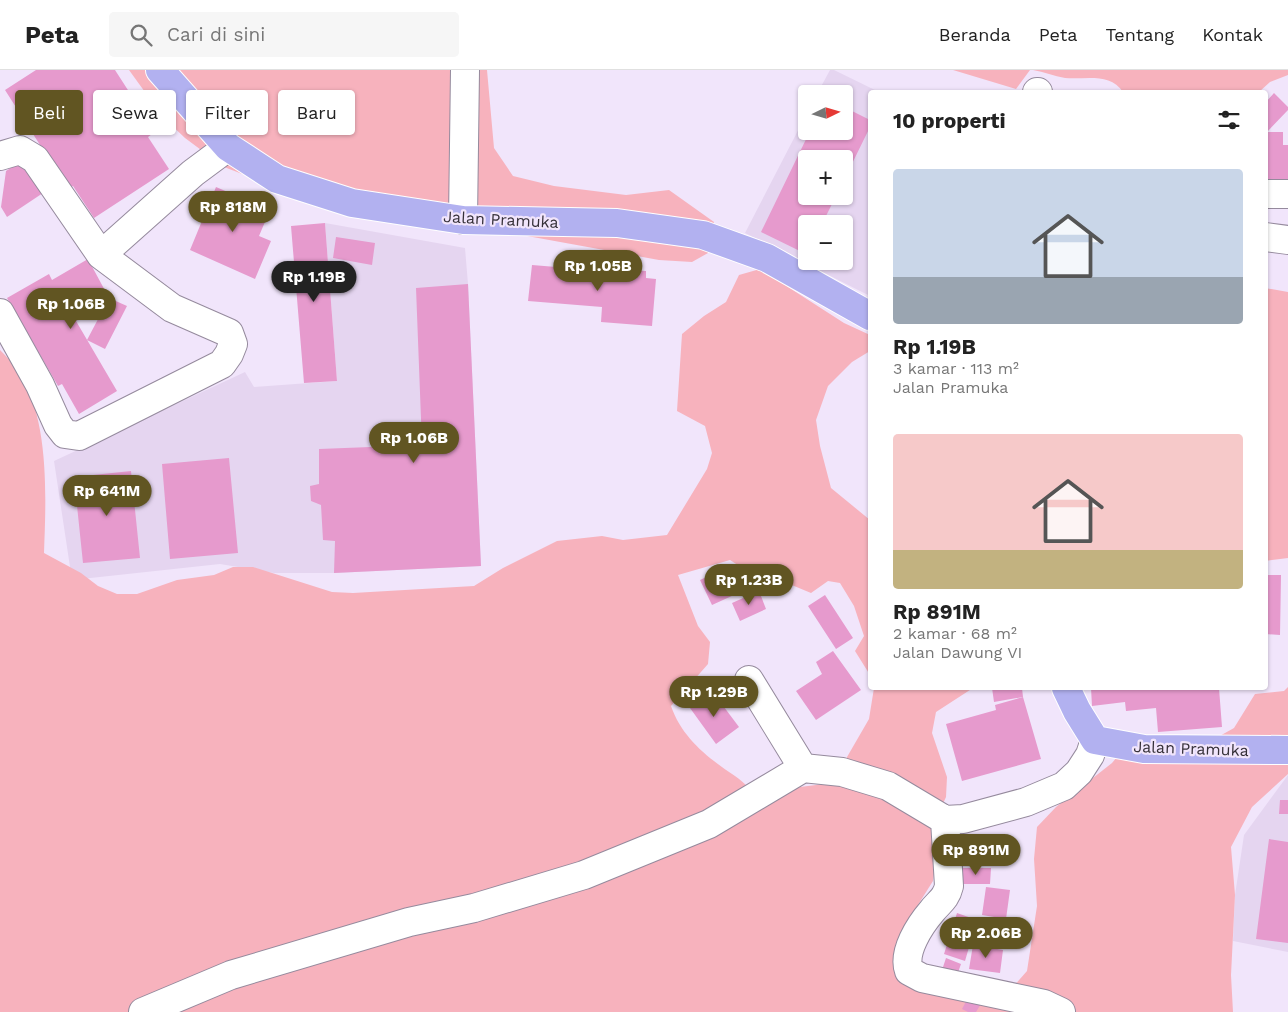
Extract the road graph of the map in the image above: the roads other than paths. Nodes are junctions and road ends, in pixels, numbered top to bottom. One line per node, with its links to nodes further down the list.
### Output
1 (160, 70): 3 (main road, Jalan Pramuka)
2 (465, 70): 7 (street)
3 (228, 147): 7 (main road, Jalan Pramuka); 10 (street)
4 (0, 156): 10 (street)
5 (1268, 194): 6 (street)
6 (1288, 194)
7 (463, 220): 12 (main road, Jalan Pramuka)
8 (1268, 238): 9 (street)
9 (1288, 240)
10 (101, 255): 11 (street)
11 (0, 313)
12 (868, 315)
13 (749, 680): 17 (street)
14 (1067, 690): 15 (main road)
15 (1095, 740): 16 (main road, Jalan Pramuka); 18 (street)
16 (1288, 750)
17 (803, 768): 18 (street); 19 (street)
18 (945, 820): 20 (street)
19 (143, 1012)
20 (1061, 1012)

